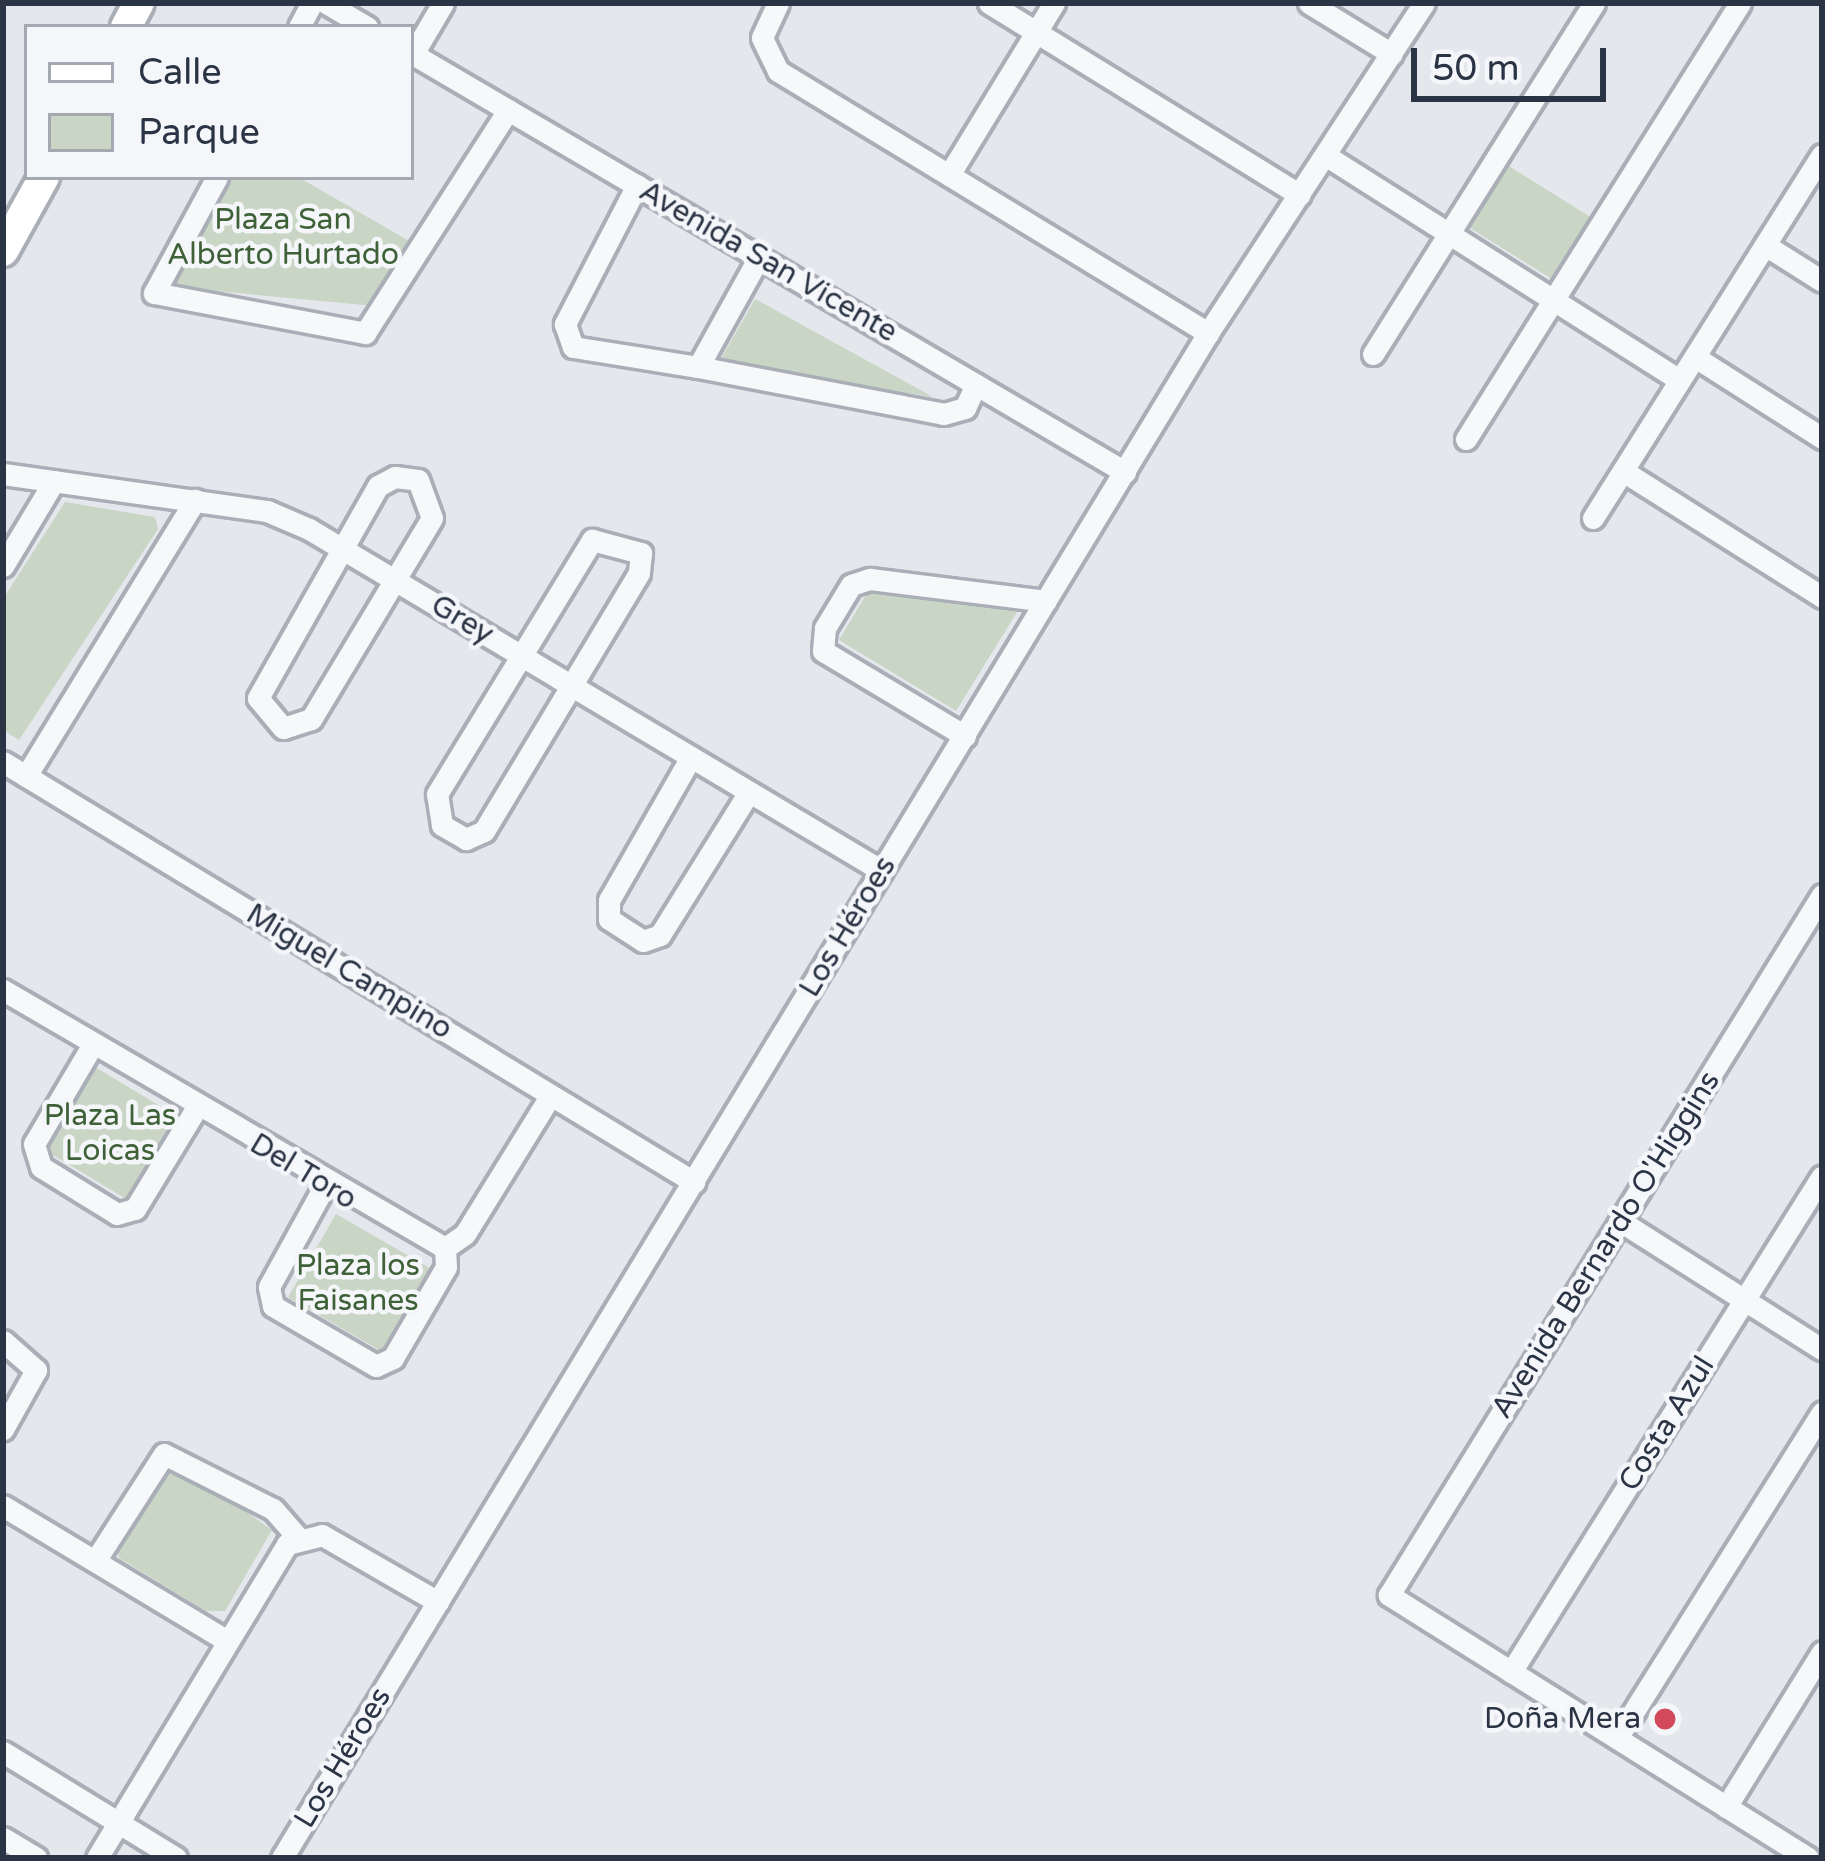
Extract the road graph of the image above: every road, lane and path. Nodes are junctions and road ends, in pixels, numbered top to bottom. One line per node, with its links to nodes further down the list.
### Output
1 (326, 3): 10 (street)
2 (443, 3): 12 (street)
3 (778, 3): 18 (street)
4 (988, 3): 11 (street)
5 (1054, 3): 11 (street)
6 (1309, 3): 14 (street)
7 (1424, 3): 14 (street, Los Héroes)
8 (1594, 3): 23 (street)
9 (1740, 3): 28 (street)
10 (362, 24)
11 (1036, 32): 18 (street); 22 (street)
12 (414, 50)
13 (414, 54): 15 (street, Avenida San Vicente)
14 (1392, 54): 16 (street, Los Héroes)
15 (508, 110): 20 (street); 21 (street, Avenida San Vicente)
16 (1325, 155): 22 (street, Los Héroes); 23 (street)
17 (1822, 155): 24 (street)
18 (949, 175): 29 (street)
19 (42, 180): 25 (street)
20 (215, 180)
21 (637, 185): 26 (street, Avenida San Vicente); 32 (street)
22 (1300, 195): 29 (street, Los Héroes)
23 (1448, 234): 28 (street); 30 (street)
24 (1765, 245): 27 (street); 31 (street)
25 (3, 251)
26 (759, 257): 32 (street); 34 (street, Avenida San Vicente)
27 (1822, 281)
28 (1553, 300): 33 (street); 36 (street)
29 (1208, 334): 38 (street, Los Héroes)
30 (1373, 354)
31 (1695, 357): 33 (street); 35 (street)
32 (698, 367): 34 (street)
33 (1680, 380): 37 (street)
34 (976, 384): 38 (street, Avenida San Vicente)
35 (1822, 438)
36 (1466, 439)
37 (1622, 471): 42 (street); 46 (street)
38 (1125, 472): 47 (street, Los Héroes)
39 (3, 474): 40 (street, Grey)
40 (54, 481): 41 (street, Grey); 44 (street)
41 (195, 500): 43 (street, Grey); 53 (street)
42 (1593, 518)
43 (342, 549): 45 (street, Grey); 45 (street); 45 (street)
44 (3, 566)
45 (394, 580): 48 (street, Grey)
46 (1822, 597)
47 (1046, 602): 50 (street, Los Héroes); 50 (street)
48 (518, 653): 49 (street, Grey); 49 (street); 49 (street)
49 (570, 685): 51 (street, Grey)
50 (965, 736): 55 (street, Los Héroes)
51 (691, 757): 54 (street, Grey); 54 (street)
52 (3, 762): 53 (street, Miguel Campino)
53 (26, 776): 59 (street, Miguel Campino)
54 (749, 791): 55 (street, Grey)
55 (882, 871): 62 (street, Los Héroes)
56 (1820, 901): 64 (street, Avenida Bernardo O'Higgins)
57 (3, 990): 58 (street, Del Toro)
58 (93, 1044): 60 (street, Del Toro); 60 (street)
59 (551, 1095): 62 (street, Miguel Campino); 65 (street)
60 (196, 1107): 63 (street, Del Toro)
61 (1822, 1176): 66 (street, Costa Azul)
62 (694, 1182): 74 (street, Los Héroes)
63 (326, 1185): 65 (street, Del Toro); 65 (street)
64 (1620, 1221): 66 (street); 77 (street, Avenida Bernardo O'Higgins)
65 (445, 1248)
66 (1744, 1300): 68 (street); 77 (street, Costa Azul)
67 (3, 1340): 70 (street)
68 (1822, 1349)
69 (1822, 1412): 78 (street)
70 (3, 1430)
71 (3, 1506): 73 (street)
72 (298, 1538): 73 (street); 74 (street); 75 (street)
73 (95, 1562): 75 (street)
74 (438, 1602): 86 (street, Los Héroes)
75 (224, 1640): 81 (street)
76 (1822, 1652): 80 (street)
77 (1511, 1672): 78 (street)
78 (1617, 1738): 80 (street)
79 (3, 1752): 81 (street)
80 (1726, 1807): 87 (street)
81 (118, 1823): 84 (street); 85 (street)
82 (3, 1838): 83 (street)
83 (36, 1858)
84 (97, 1858)
85 (176, 1858)
86 (283, 1858)
87 (1808, 1858)

